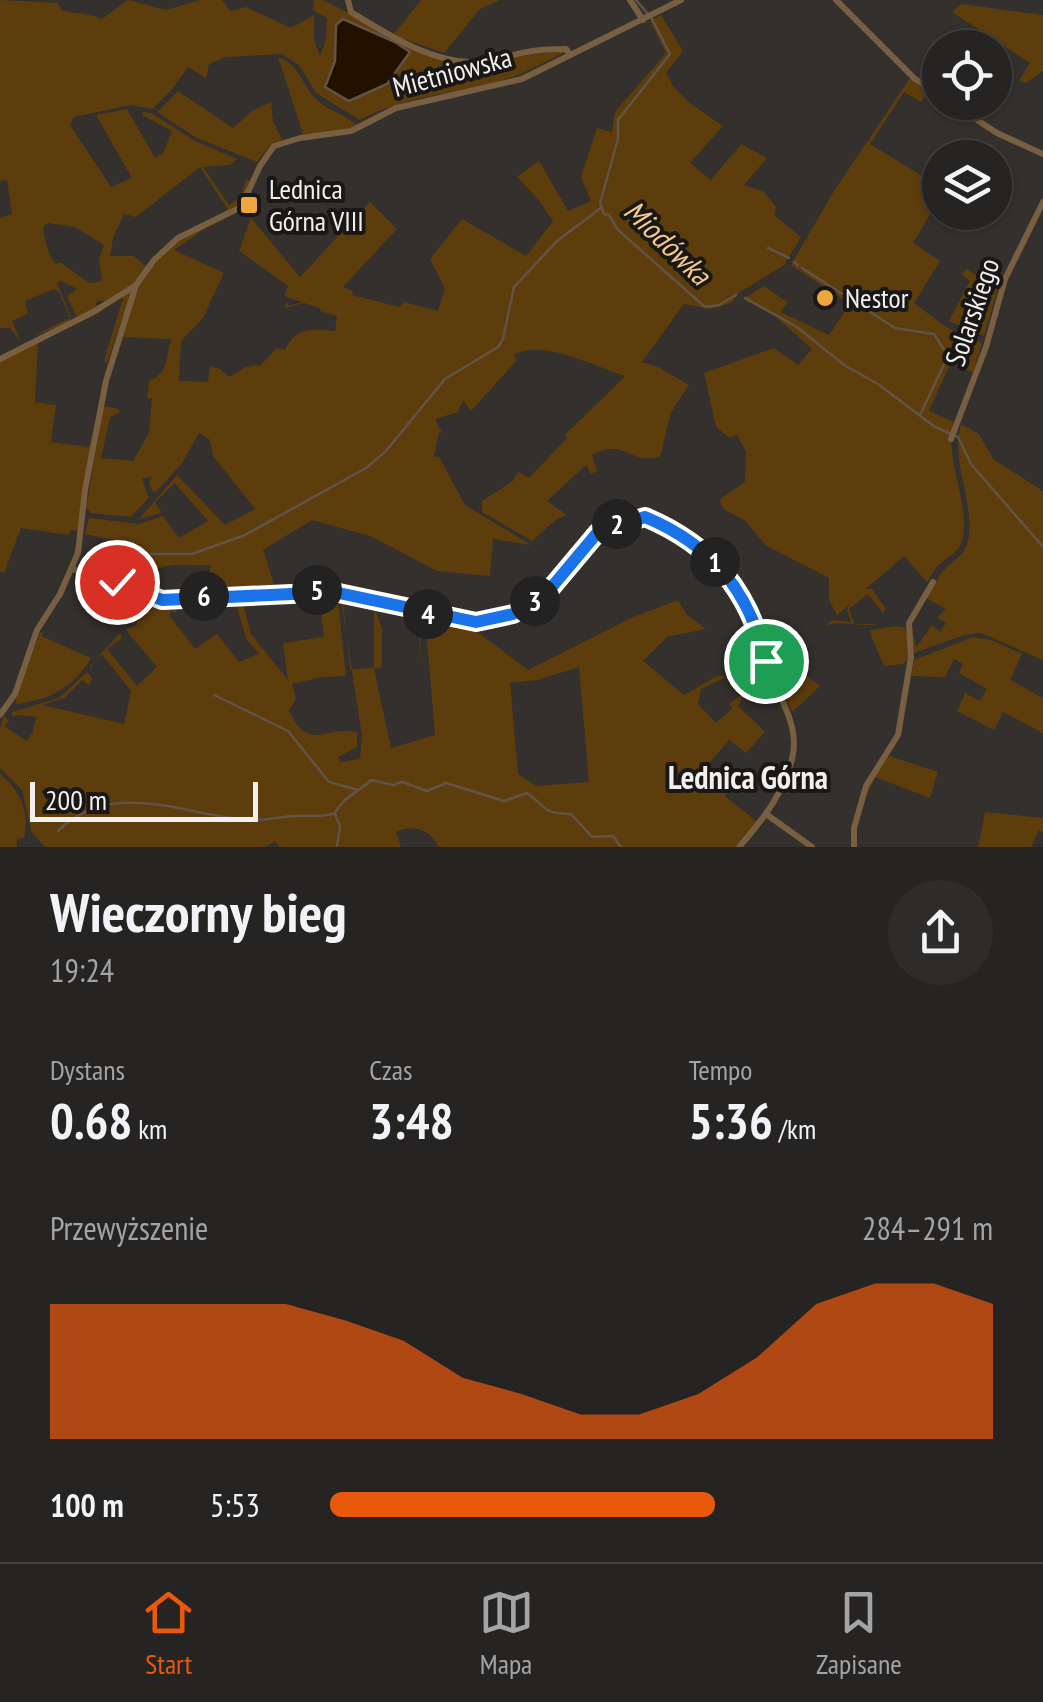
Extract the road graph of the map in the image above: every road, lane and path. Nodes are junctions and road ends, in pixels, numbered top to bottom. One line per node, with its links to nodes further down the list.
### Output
1 (348, 0): 6 (street)
2 (630, 0): 5 (street)
3 (681, 0): 5 (street, Mietniowska)
4 (836, 0): 7 (street)
5 (643, 20): 6 (street, Mietniowska)
6 (570, 56): 11 (street, Mietniowska)
7 (922, 84)
8 (977, 120): 9 (street)
9 (1043, 154)
10 (1043, 202): 13 (street, Solarskiego)
11 (136, 285): 12 (street); 14 (street)
12 (0, 359)
13 (951, 439)
14 (72, 570): 16 (street); 17 (street)
15 (932, 582): 20 (street)
16 (1, 716)
17 (766, 814): 18 (street); 19 (street)
18 (739, 847)
19 (812, 847)
20 (854, 847)

